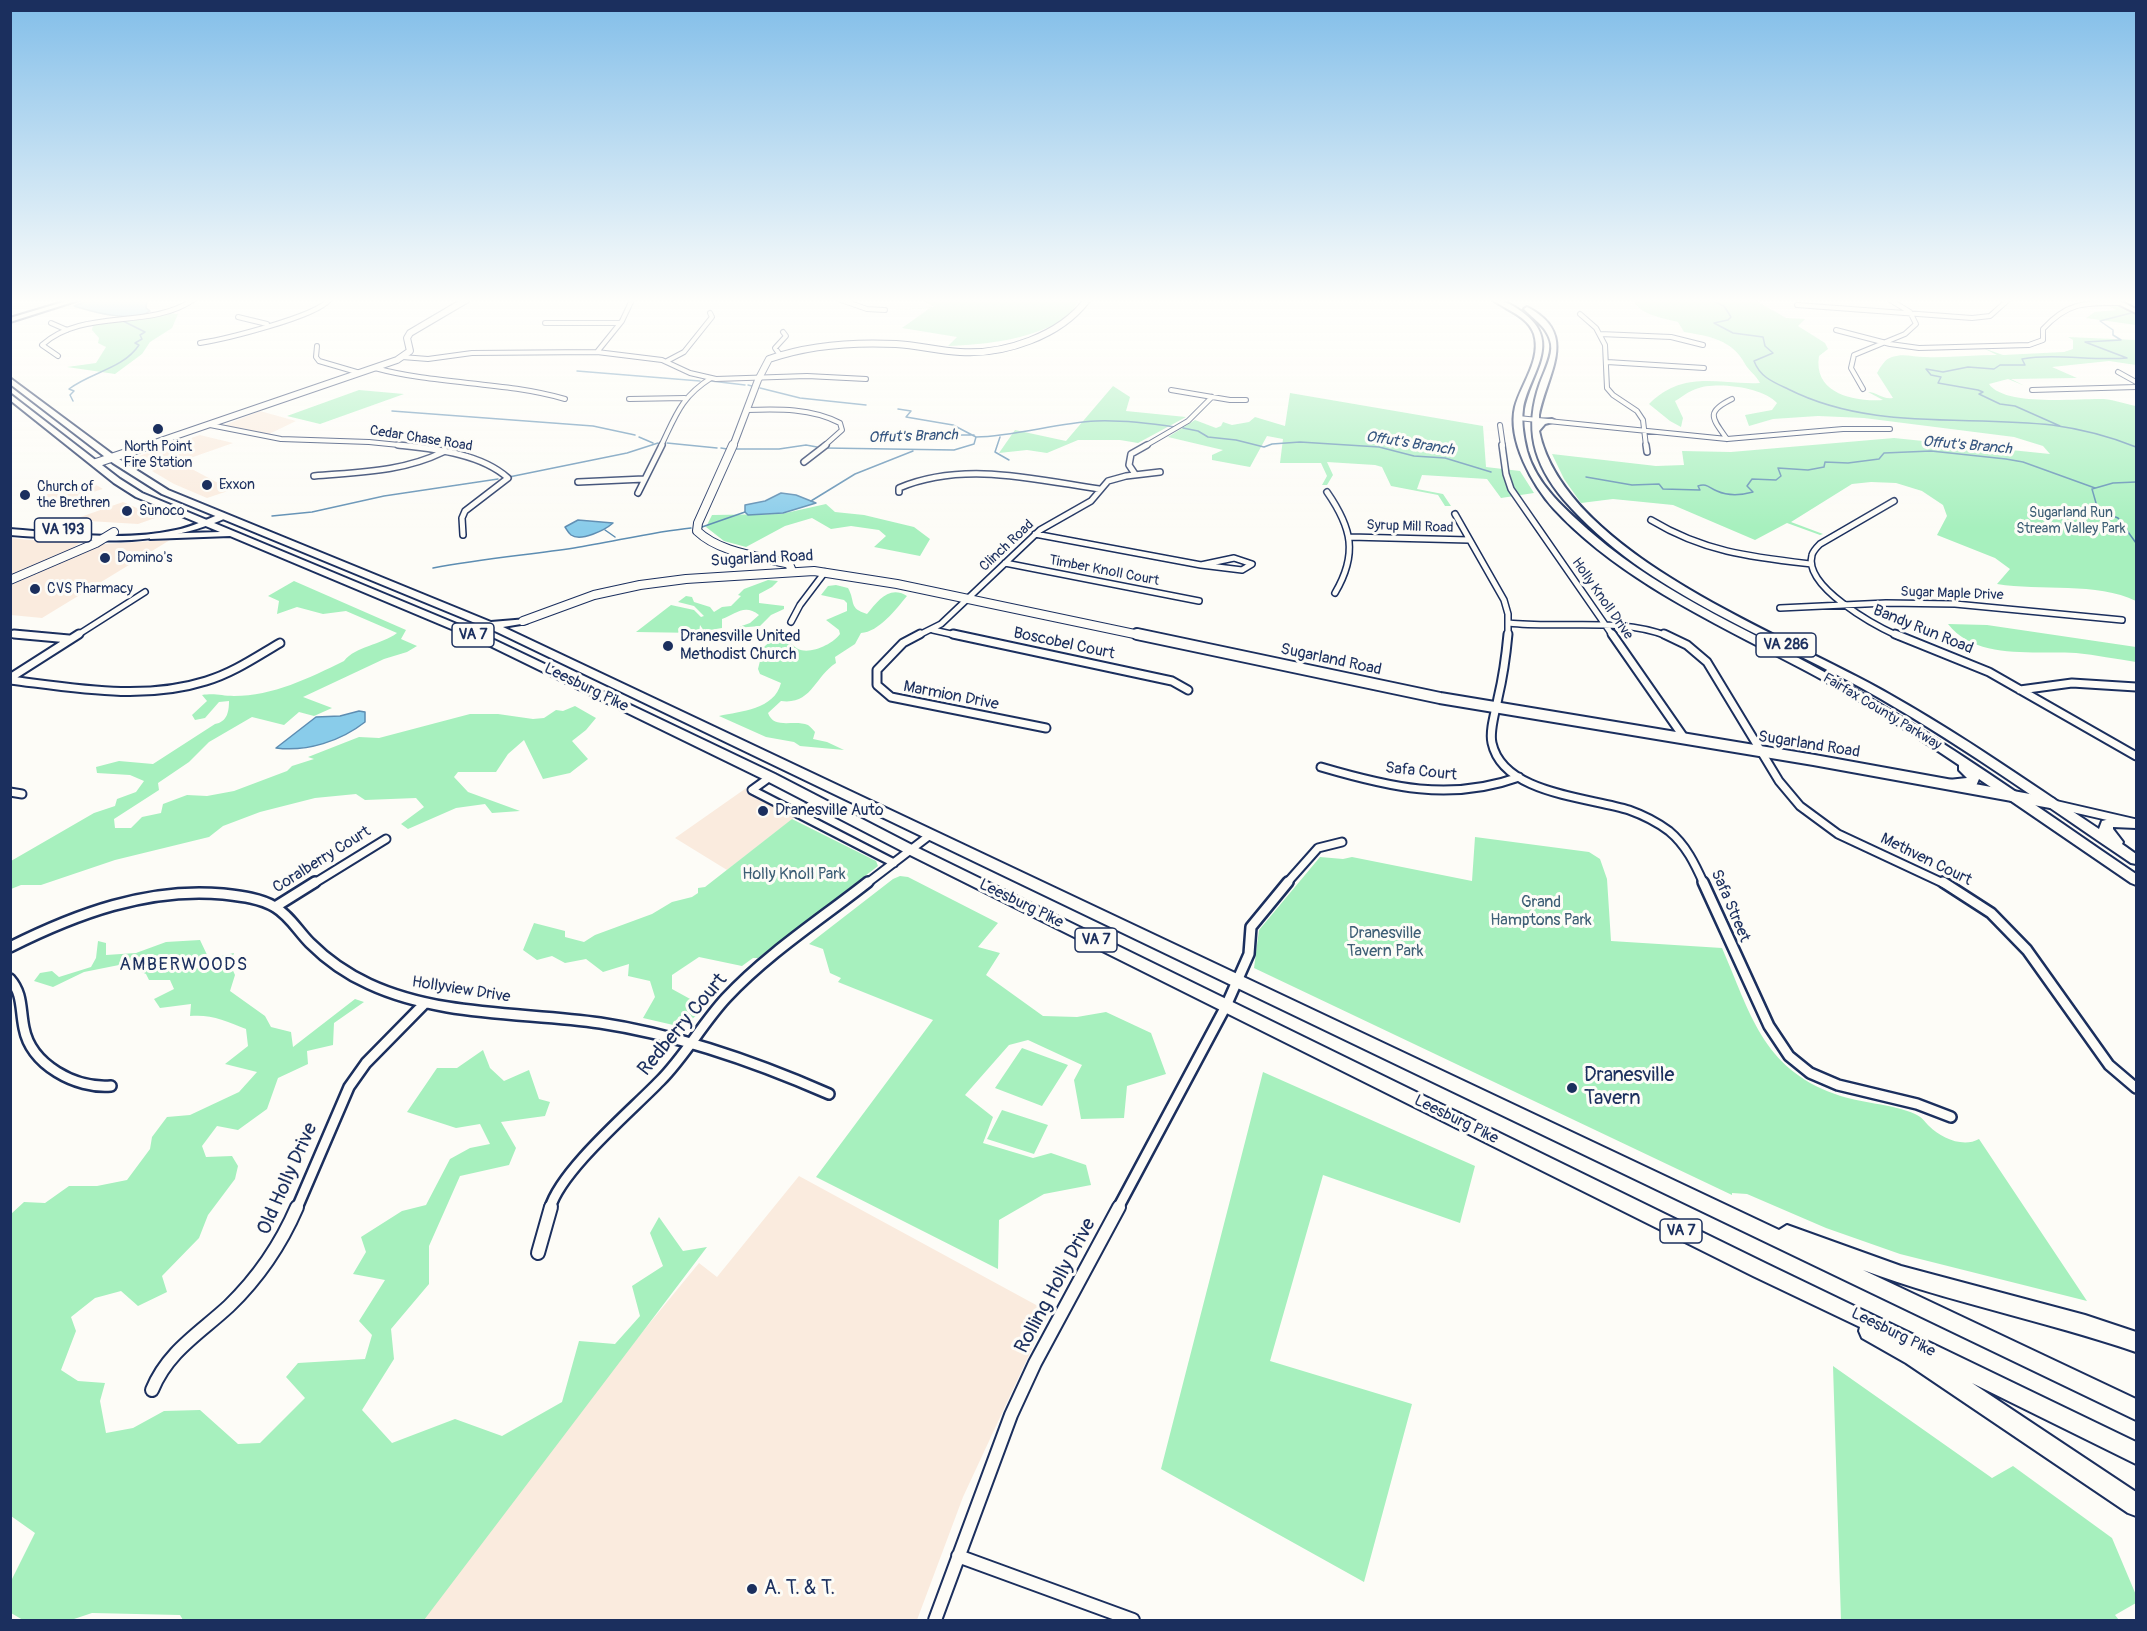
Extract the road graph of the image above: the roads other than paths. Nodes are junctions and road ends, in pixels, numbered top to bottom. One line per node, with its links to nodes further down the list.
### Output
1 (351, 376): 32 (street)
2 (404, 376): 23 (street)
3 (703, 376): 12 (street)
4 (760, 376): 15 (street)
5 (803, 376): 15 (street)
6 (806, 376): 13 (street)
7 (1529, 376): 28 (highway, Fairfax County Parkway / VA 286)
8 (1545, 376): 30 (highway, Fairfax County Parkway / VA 286)
9 (1607, 376): 34 (street)
10 (1854, 376): 17 (street)
11 (2124, 376): 16 (street)
12 (711, 378): 15 (street); 22 (street)
13 (866, 379)
14 (10, 380): 38 (highway, Leesburg Pike / VA 7)
15 (758, 380): 27 (street)
16 (2136, 385): 19 (street)
17 (1863, 388)
18 (1171, 390): 21 (street)
19 (2032, 390)
20 (10, 396): 40 (highway, Leesburg Pike / VA 7)
21 (1212, 397): 26 (street); 42 (street)
22 (685, 398): 24 (street); 44 (street)
23 (565, 399)
24 (629, 399)
25 (1732, 399): 35 (street)
26 (1246, 400)
27 (747, 410): 39 (street); 67 (street)
28 (1518, 418): 30 (street); 94 (highway, Fairfax County Parkway / VA 286)
29 (1552, 421): 30 (highway); 34 (street)
30 (1535, 424): 105 (highway, Fairfax County Parkway / VA 286)
31 (1500, 425): 81 (street, Holly Knoll Drive)
32 (210, 426): 36 (street, Cedar Chase Road); 38 (street)
33 (1890, 429): 35 (street)
34 (1644, 431): 35 (street); 37 (street)
35 (1727, 439)
36 (443, 452): 43 (street); 60 (street, Cedar Chase Road)
37 (1647, 452)
38 (113, 457): 40 (street); 54 (highway, Leesburg Pike / VA 7)
39 (804, 462)
40 (96, 463): 51 (highway, Leesburg Pike / VA 7)
41 (1160, 472): 42 (street, Clinch Road)
42 (1135, 474): 46 (street, Clinch Road)
43 (314, 476)
44 (644, 479): 45 (street); 49 (street)
45 (578, 482)
46 (1099, 489): 47 (street); 58 (street, Clinch Road)
47 (899, 492)
48 (1327, 492): 62 (street)
49 (638, 493)
50 (1894, 501): 66 (street)
51 (180, 513): 54 (highway, Leesburg Pike / VA 7); 56 (highway)
52 (1455, 514): 63 (street)
53 (1651, 520): 66 (street)
54 (211, 521): 56 (main road, VA 193); 59 (highway, Leesburg Pike / VA 7); 61 (main road, VA 193); 80 (highway, Leesburg Pike / VA 7)
55 (10, 530): 57 (main road, VA 193)
56 (171, 531): 57 (main road, VA 193)
57 (111, 534): 61 (main road, VA 193); 69 (street)
58 (1035, 534): 64 (street, Clinch Road); 65 (street, Timber Knoll Court)
59 (234, 535): 61 (highway); 98 (highway, Leesburg Pike / VA 7)
60 (463, 535)
61 (153, 537)
62 (1350, 537): 63 (street, Syrup Mill Road); 71 (street)
63 (1469, 540): 79 (street)
64 (1005, 563): 72 (street, Clinch Road); 73 (street, Timber Knoll Court)
65 (1200, 564): 65 (street, Timber Knoll Court)
66 (1811, 564): 74 (street, Bandy Run Road)
67 (792, 571): 68 (street, Sugarland Road); 77 (street, Sugarland Road)
68 (825, 572): 72 (street, Sugarland Road); 78 (street)
69 (10, 580)
70 (144, 592): 84 (street)
71 (1335, 593)
72 (968, 600): 82 (street, Marmion Drive); 91 (street, Sugarland Road)
73 (1198, 601)
74 (1842, 605): 75 (street, Sugar Maple Drive); 76 (street, Sugar Maple Drive); 90 (street, Bandy Run Road)
75 (1780, 608)
76 (2122, 620)
77 (523, 621): 80 (highway); 85 (highway)
78 (791, 622)
79 (1509, 623): 81 (street, Methven Court); 91 (street, Safa Street)
80 (487, 625): 85 (highway, Leesburg Pike / VA 7)
81 (1606, 627): 93 (street, Holly Knoll Drive); 95 (street, Methven Court)
82 (933, 630): 89 (street, Boscobel Court); 92 (street, Marmion Drive)
83 (10, 634): 84 (street)
84 (70, 639): 87 (street)
85 (520, 640): 108 (highway, Leesburg Pike / VA 7)
86 (280, 643): 87 (street)
87 (10, 679)
88 (2136, 687): 90 (street)
89 (1188, 690)
90 (2020, 690): 96 (street, Bandy Run Road)
91 (1498, 708): 93 (street, Sugarland Road); 99 (street, Safa Street)
92 (1046, 728)
93 (1685, 739): 95 (street, Sugarland Road)
94 (1934, 742): 100 (highway); 103 (highway, Fairfax County Parkway / VA 286)
95 (1763, 752): 100 (street, Sugarland Road); 123 (street, Methven Court)
96 (2136, 756)
97 (1321, 767): 99 (street, Safa Court)
98 (770, 777): 104 (highway, Leesburg Pike / VA 7); 106 (street)
99 (1519, 777): 125 (street, Safa Street)
100 (1944, 784): 103 (street, Sugarland Road)
101 (10, 792): 102 (street)
102 (22, 794)
103 (2016, 797): 105 (street, Sugarland Road); 114 (highway, Fairfax County Parkway / VA 286)
104 (817, 801): 106 (street); 111 (highway, Leesburg Pike / VA 7)
105 (2051, 804): 107 (street, Sugarland Road); 112 (highway, Fairfax County Parkway / VA 286)
106 (798, 814): 113 (street)
107 (2136, 824): 112 (highway)
108 (930, 835): 111 (street, Redberry Court); 118 (highway, Leesburg Pike / VA 7)
109 (386, 839): 115 (street, Coralberry Court)
110 (1342, 842): 118 (street, Rolling Holly Drive)
111 (911, 850): 113 (street, Redberry Court); 120 (highway, Leesburg Pike / VA 7)
112 (2136, 859)
113 (894, 863): 121 (street, Redberry Court)
114 (2136, 880)
115 (274, 907): 116 (street, Hollyview Drive); 119 (street, Hollyview Drive)
116 (10, 947)
117 (10, 979): 122 (street)
118 (1237, 980): 120 (street, Rolling Holly Drive); 126 (highway, Leesburg Pike / VA 7)
119 (424, 1003): 121 (street, Hollyview Drive); 130 (street, Old Holly Drive)
120 (1226, 1006): 128 (highway, Leesburg Pike / VA 7); 134 (street, Rolling Holly Drive)
121 (690, 1042): 124 (street, Hollyview Drive); 127 (street, Redberry Court)
122 (111, 1086)
123 (2136, 1088)
124 (829, 1094)
125 (1951, 1117)
126 (1679, 1191): 129 (highway); 131 (highway, Leesburg Pike / VA 7)
127 (538, 1253)
128 (1760, 1270): 132 (highway, Leesburg Pike / VA 7); 133 (highway)
129 (2136, 1342)
130 (152, 1390)
131 (2136, 1410)
132 (2136, 1453)
133 (2136, 1505)
134 (958, 1556): 135 (street, Rolling Holly Drive); 136 (street)
135 (935, 1620)
136 (1133, 1620)

